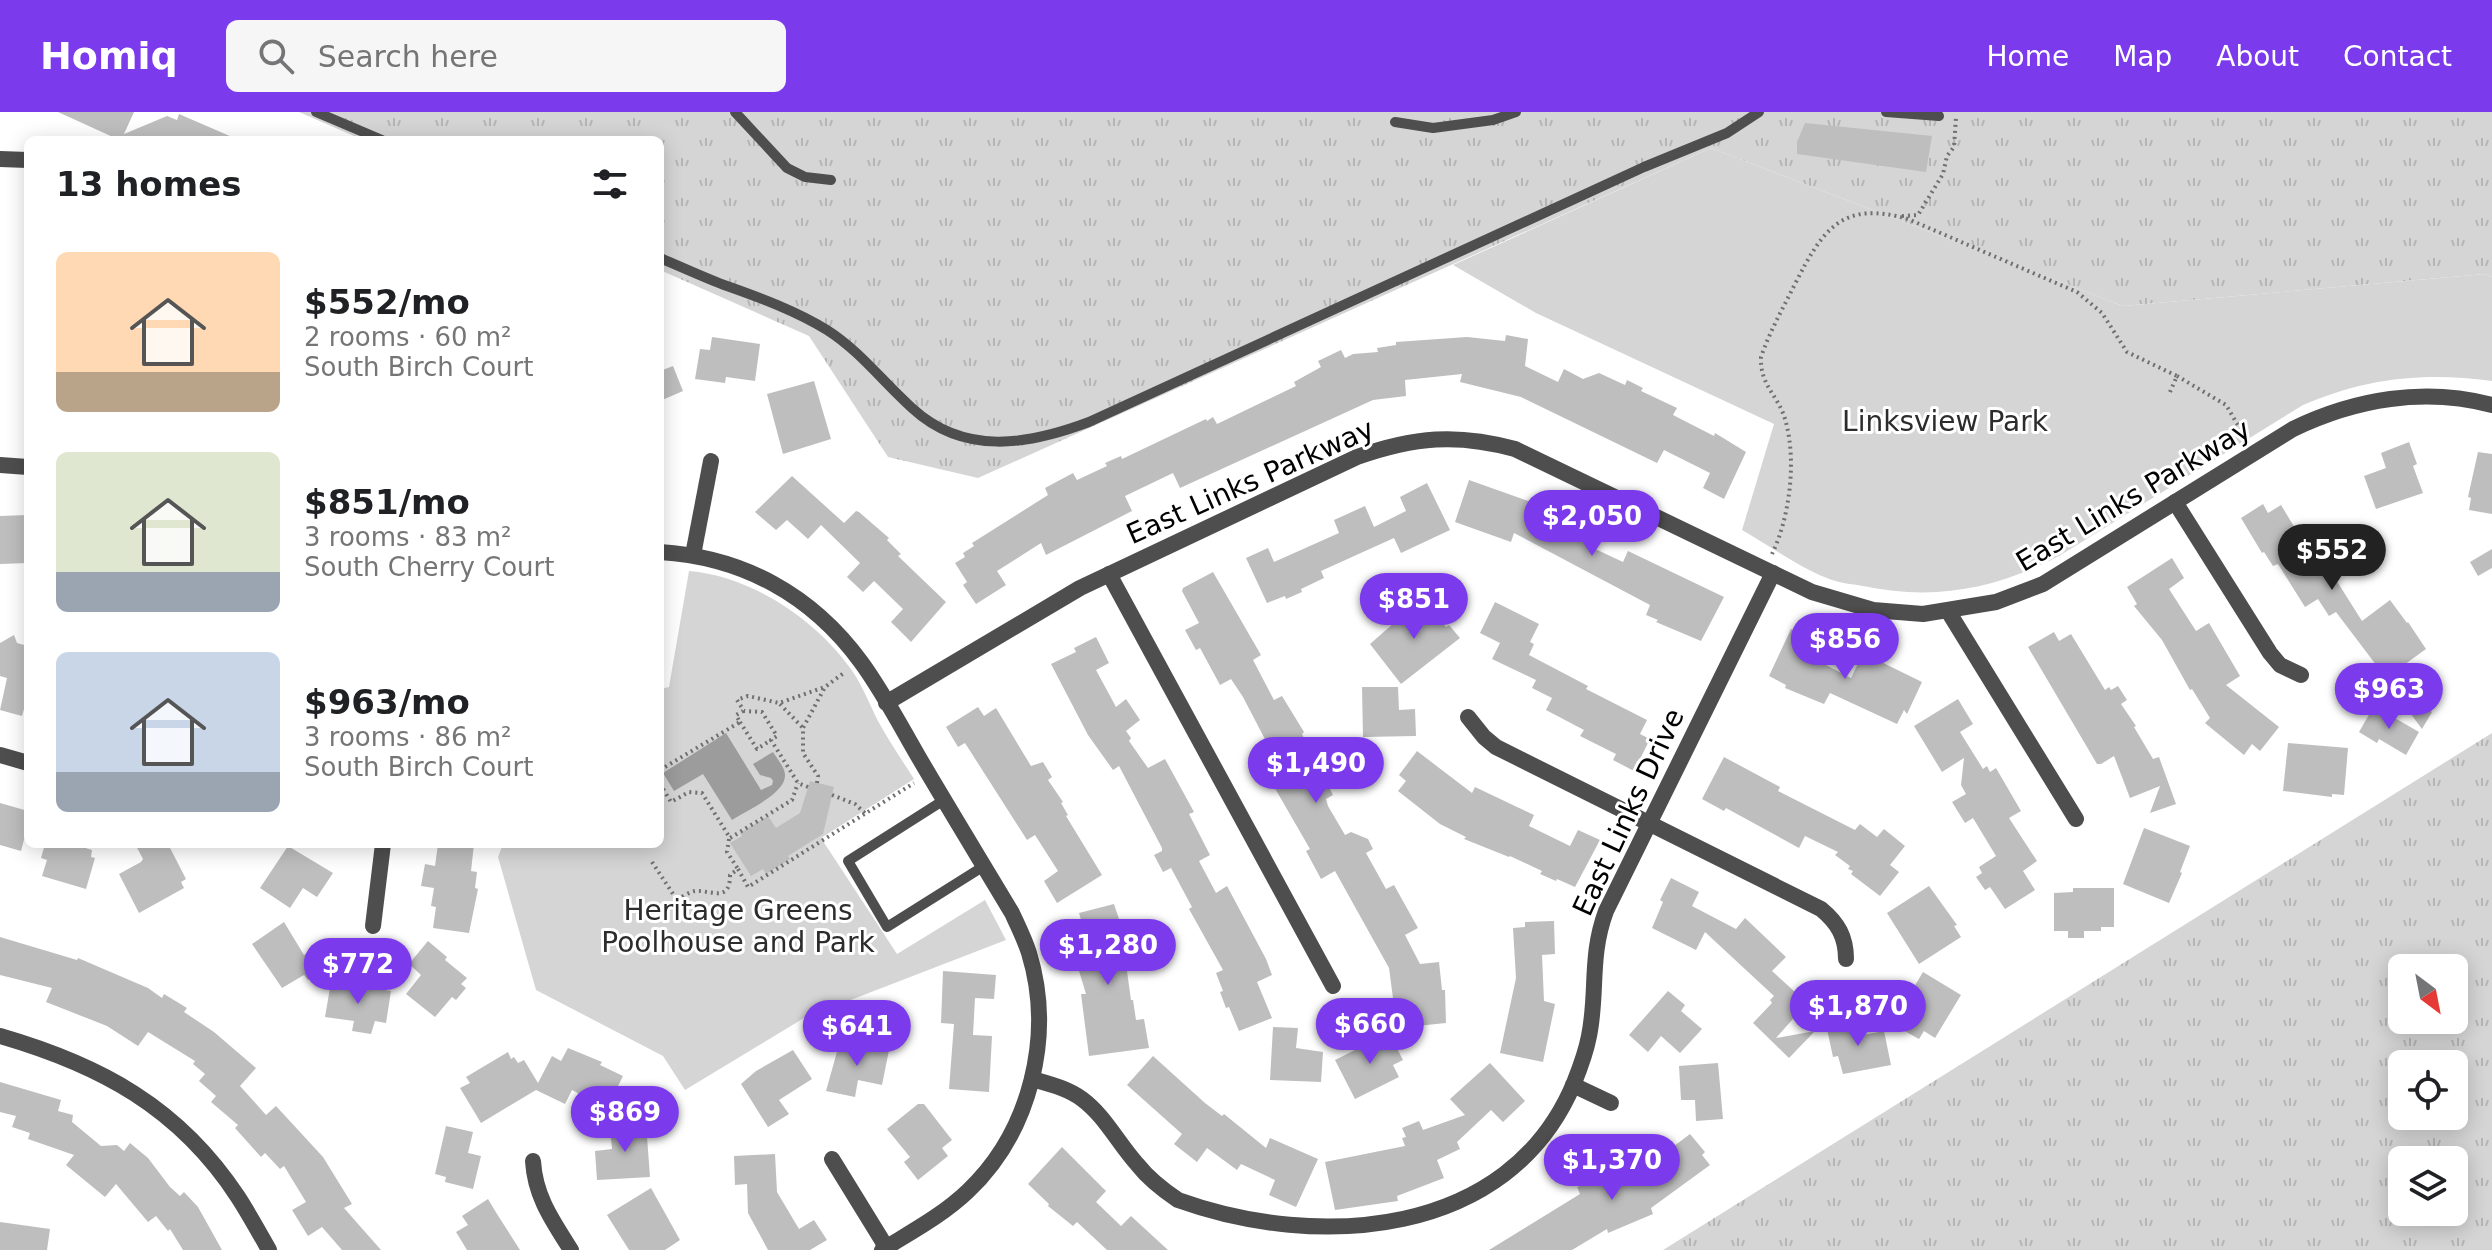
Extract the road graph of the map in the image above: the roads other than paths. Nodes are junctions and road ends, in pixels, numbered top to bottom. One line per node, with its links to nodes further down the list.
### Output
1 (316, 112): 8 (lane)
2 (735, 112): 11 (lane)
3 (1516, 112): 7 (lane)
4 (1759, 112): 12 (lane)
5 (1886, 112): 6 (lane)
6 (1939, 116)
7 (1395, 122)
8 (373, 136)
9 (0, 159): 10 (street)
10 (24, 160)
11 (831, 180)
12 (664, 260)
13 (2492, 405): 17 (street, East Links Parkway)
14 (711, 461): 19 (street)
15 (0, 465): 16 (street)
16 (24, 467)
17 (2175, 502): 22 (street, East Links Parkway); 23 (street)
18 (664, 552): 19 (street)
19 (693, 555): 24 (street)
20 (1769, 571): 21 (street, East Links Parkway); 22 (street, East Links Parkway); 30 (street, East Links Drive)
21 (1109, 574): 24 (street, East Links Parkway); 35 (street)
22 (1948, 611): 29 (street)
23 (2301, 675)
24 (886, 703): 28 (street)
25 (1468, 717): 30 (street)
26 (0, 755): 27 (street)
27 (24, 762)
28 (944, 800): 32 (street); 32 (lane)
29 (2076, 819)
30 (1649, 822): 34 (street); 38 (street, East Links Drive)
31 (383, 848): 33 (street)
32 (984, 866): 37 (street)
33 (373, 926)
34 (1846, 959)
35 (1333, 986)
36 (0, 1036): 45 (street)
37 (1032, 1079): 43 (street); 44 (street)
38 (1573, 1085): 39 (street); 42 (street, East Links Drive)
39 (1611, 1103)
40 (832, 1159): 44 (street)
41 (533, 1161): 46 (street)
42 (1412, 1234)
43 (1244, 1235)
44 (885, 1249)
45 (269, 1250)
46 (571, 1250)

